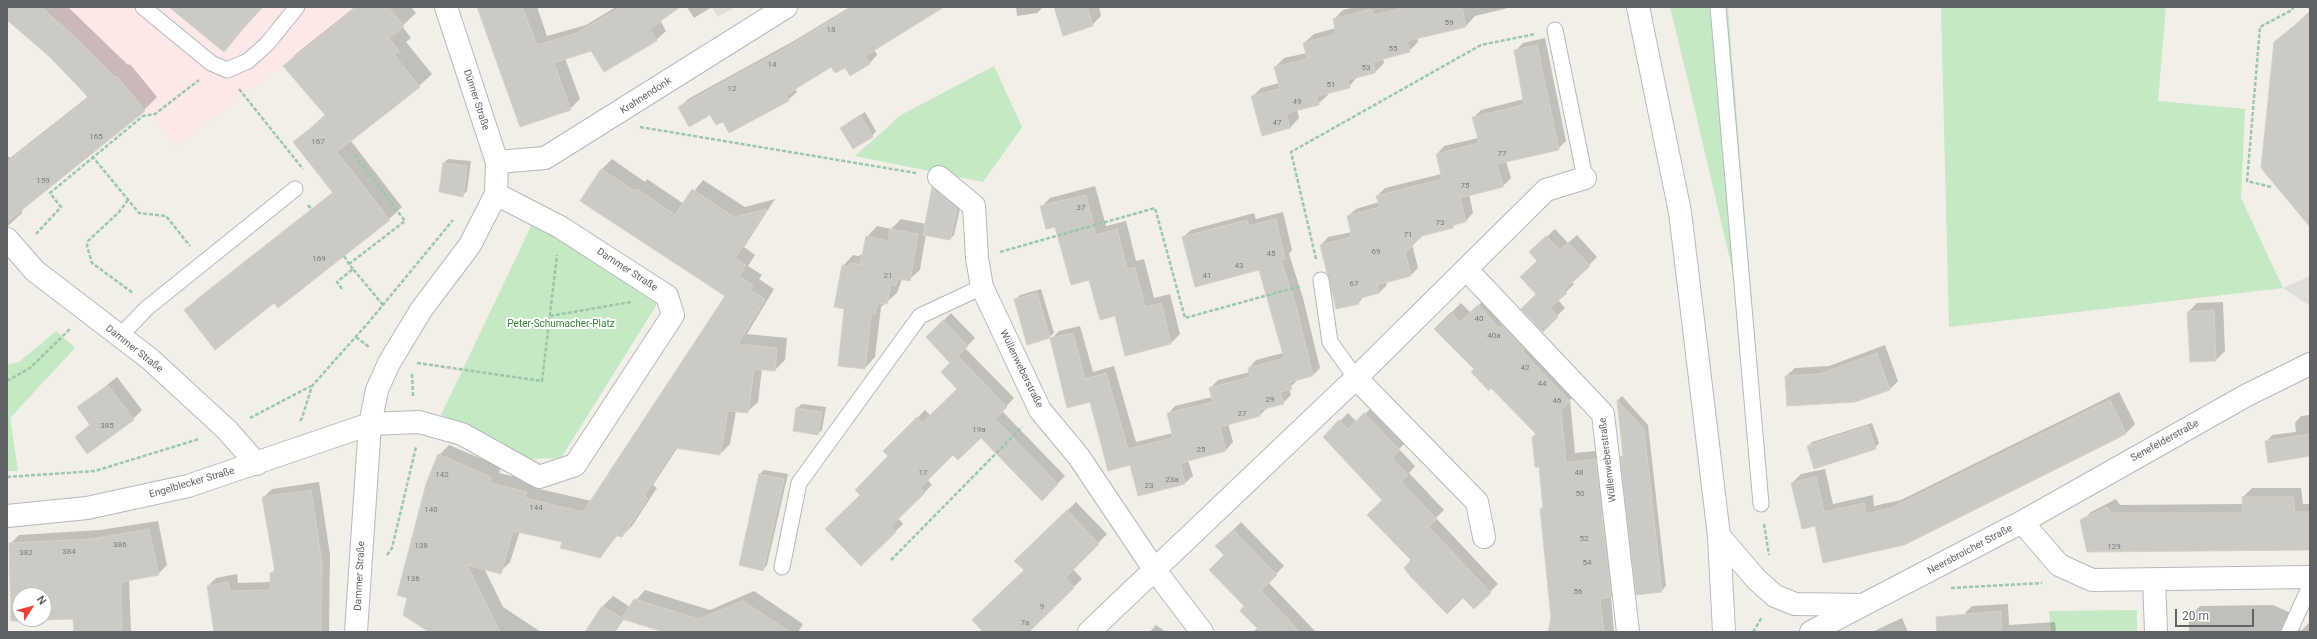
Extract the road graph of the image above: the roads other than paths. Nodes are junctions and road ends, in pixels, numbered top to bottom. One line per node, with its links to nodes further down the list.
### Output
1 (143, 7): 2 (lane)
2 (297, 7)
3 (446, 7): 8 (street, Dünner Straße)
4 (786, 7): 8 (street, Krahnendonk)
5 (1638, 7): 25 (street)
6 (1718, 7): 22 (lane)
7 (1555, 30): 10 (lane)
8 (497, 162): 12 (street, Dünner Straße)
9 (939, 177): 16 (street, Wüllenweberstraße)
10 (1585, 178): 14 (street)
11 (295, 189): 17 (lane)
12 (496, 194): 20 (street, Dammer Straße); 20 (street, Dammer Straße)
13 (13, 246): 17 (street, Dammer Straße)
14 (1467, 270): 19 (street); 36 (street, Wüllenweberstraße)
15 (1321, 280): 19 (lane)
16 (982, 288): 27 (lane); 28 (street, Wüllenweberstraße)
17 (120, 336): 21 (street, Dammer Straße)
18 (2310, 364): 24 (street, Senefelderstraße)
19 (1356, 378): 26 (street); 28 (street)
20 (370, 424): 21 (street, Engelblecker Straße); 33 (street, Dammer Straße)
21 (257, 464): 23 (street, Engelblecker Straße)
22 (1761, 504)
23 (7, 516)
24 (2022, 522): 30 (street, Neersbroicher Straße); 32 (street, Neersbroicher Straße)
25 (1719, 536): 32 (street); 37 (street)
26 (1484, 537)
27 (782, 567)
28 (1154, 569): 34 (street); 35 (street, Wüllenweberstraße)
29 (2310, 577): 30 (street, Neersbroicher Straße)
30 (2154, 580): 39 (street)
31 (2310, 586): 40 (lane)
32 (1862, 605): 38 (street, Neersbroicher Straße)
33 (356, 632)
34 (1089, 632)
35 (1202, 632)
36 (1628, 632)
37 (1724, 632)
38 (1811, 632)
39 (2156, 632)
40 (2289, 632)

